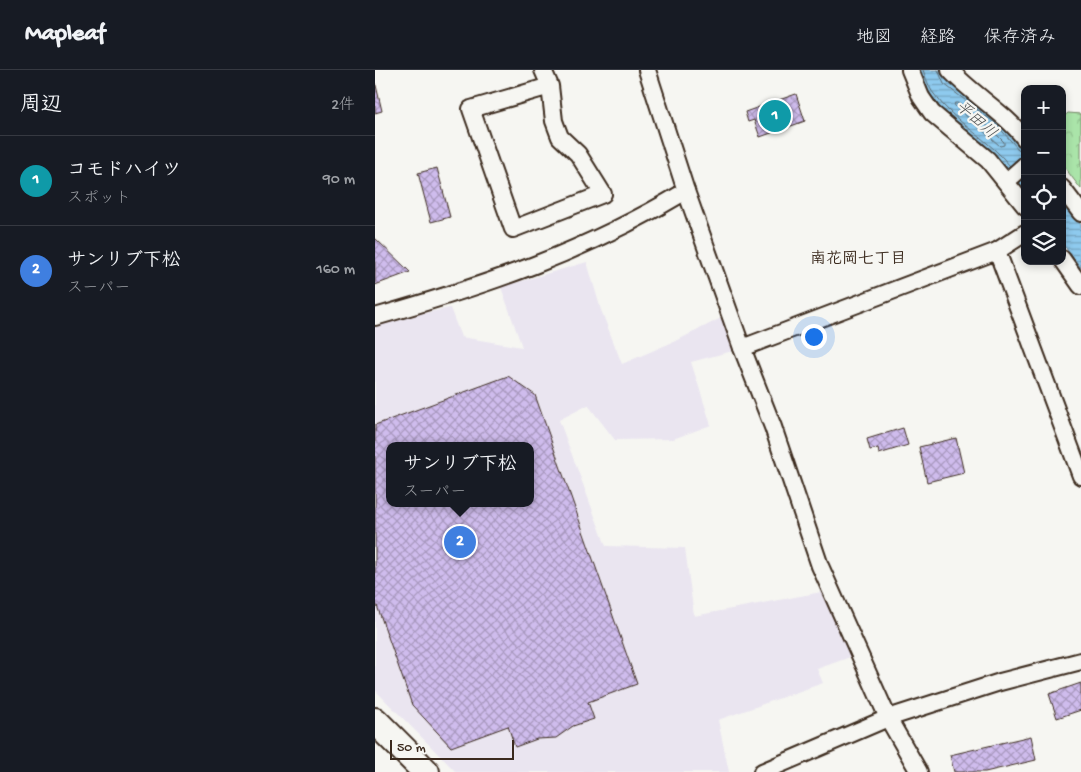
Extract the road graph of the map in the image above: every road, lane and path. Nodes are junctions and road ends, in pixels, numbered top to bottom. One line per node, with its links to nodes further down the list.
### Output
1 (543, 70): 5 (street)
2 (647, 70): 9 (street)
3 (910, 70): 8 (street)
4 (950, 70): 6 (street)
5 (550, 86): 5 (street)
6 (1021, 135)
7 (1021, 168): 8 (street)
8 (1008, 179): 11 (street)
9 (686, 192): 17 (street); 18 (street)
10 (1066, 193): 12 (street)
11 (1021, 200)
12 (1081, 214)
13 (1021, 235): 14 (street)
14 (997, 250): 18 (street); 19 (street)
15 (1066, 265): 16 (street)
16 (1081, 286)
17 (375, 317)
18 (741, 348): 21 (street)
19 (1081, 476)
20 (1081, 661): 21 (street)
21 (887, 718): 24 (street); 25 (street)
22 (375, 721): 23 (main road)
23 (426, 772)
24 (762, 772)
25 (919, 772)

